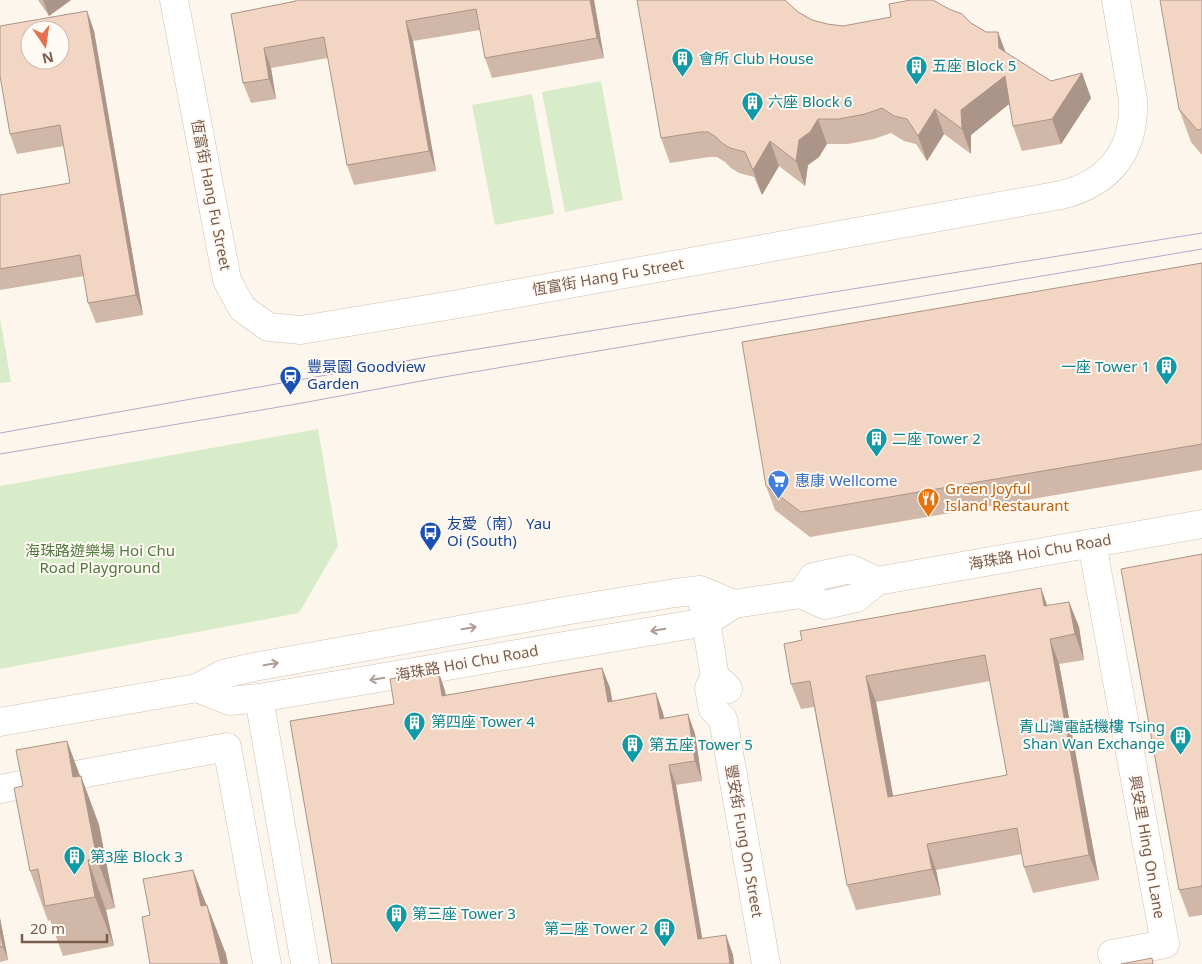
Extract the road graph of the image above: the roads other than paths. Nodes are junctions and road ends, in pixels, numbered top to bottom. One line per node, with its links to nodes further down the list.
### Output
1 (174, 0): 2 (street, 恆富街 Hang Fu Street)
2 (1116, 0)
3 (1202, 524): 4 (street, 海珠路 Hoi Chu Road)
4 (1092, 543): 6 (street, 海珠路 Hoi Chu Road); 12 (street, 興安里 Hing On Lane)
5 (700, 590): 6 (street); 7 (street, 豐安街 Fung On Street); 8 (street, one-way to 5)
6 (734, 604): 7 (street, 海珠路 Hoi Chu Road)
7 (706, 622): 9 (street, 海珠路 Hoi Chu Road, one-way to 9); 15 (street, 豐安街 Fung On Street)
8 (197, 688): 9 (street, 海珠路 Hoi Chu Road); 10 (street)
9 (259, 698): 14 (street)
10 (0, 722)
11 (0, 788): 13 (street)
12 (1112, 954)
13 (267, 964)
14 (305, 964)
15 (766, 964)

